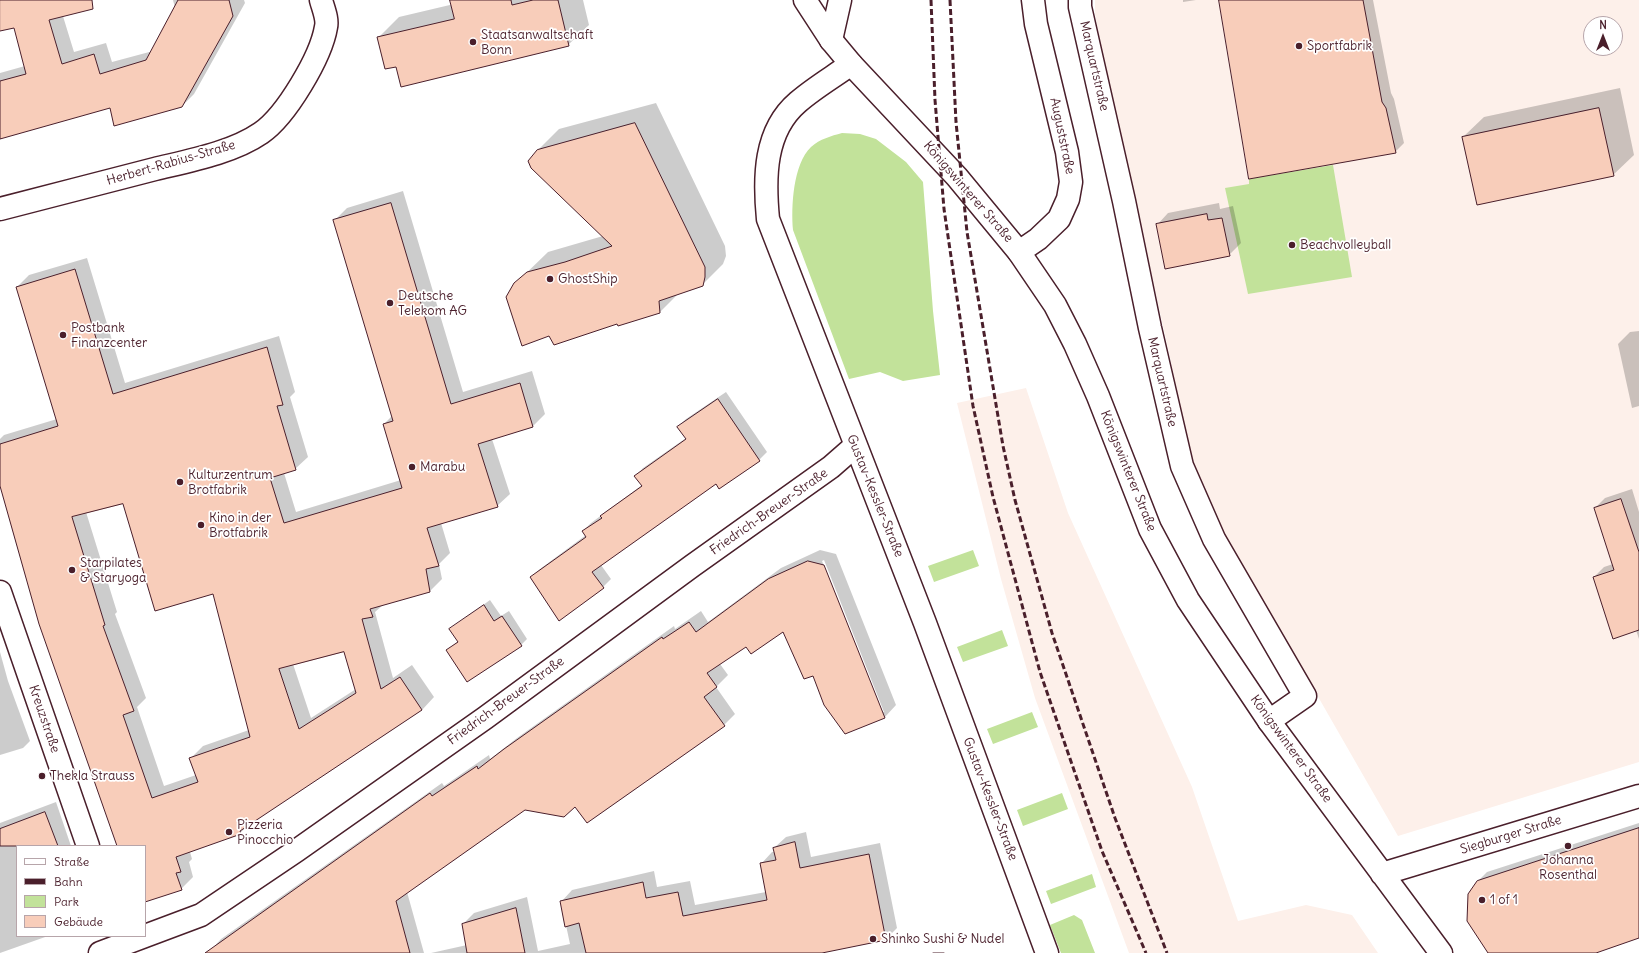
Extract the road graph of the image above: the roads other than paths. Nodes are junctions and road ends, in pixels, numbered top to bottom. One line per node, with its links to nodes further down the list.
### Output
1 (321, 0): 8 (street, Herbert-Rabius-Straße)
2 (805, 0): 6 (street, Königswinterer Straße)
3 (840, 0): 6 (street)
4 (1033, 0): 9 (street, Auguststraße)
5 (1080, 0): 12 (street, Marquartstraße)
6 (831, 40): 7 (street, Königswinterer Straße)
7 (851, 64): 9 (street, Königswinterer Straße); 10 (street, Gustav-Kessler-Straße)
8 (0, 209)
9 (1019, 252): 12 (street, Königswinterer Straße)
10 (855, 446): 16 (street, Friedrich-Breuer-Straße); 20 (street, Gustav-Kessler-Straße)
11 (0, 592): 14 (street, Kreuzstraße)
12 (1269, 722): 15 (street, Königswinterer Straße)
13 (1639, 796): 15 (street, Siegburger Straße)
14 (88, 845)
15 (1382, 874): 21 (street, Königswinterer Straße)
16 (146, 936)
17 (139, 937): 18 (street, Friedrich-Breuer-Straße)
18 (121, 940): 19 (street, Friedrich-Breuer-Straße)
19 (100, 953)
20 (1047, 953)
21 (1441, 953)

